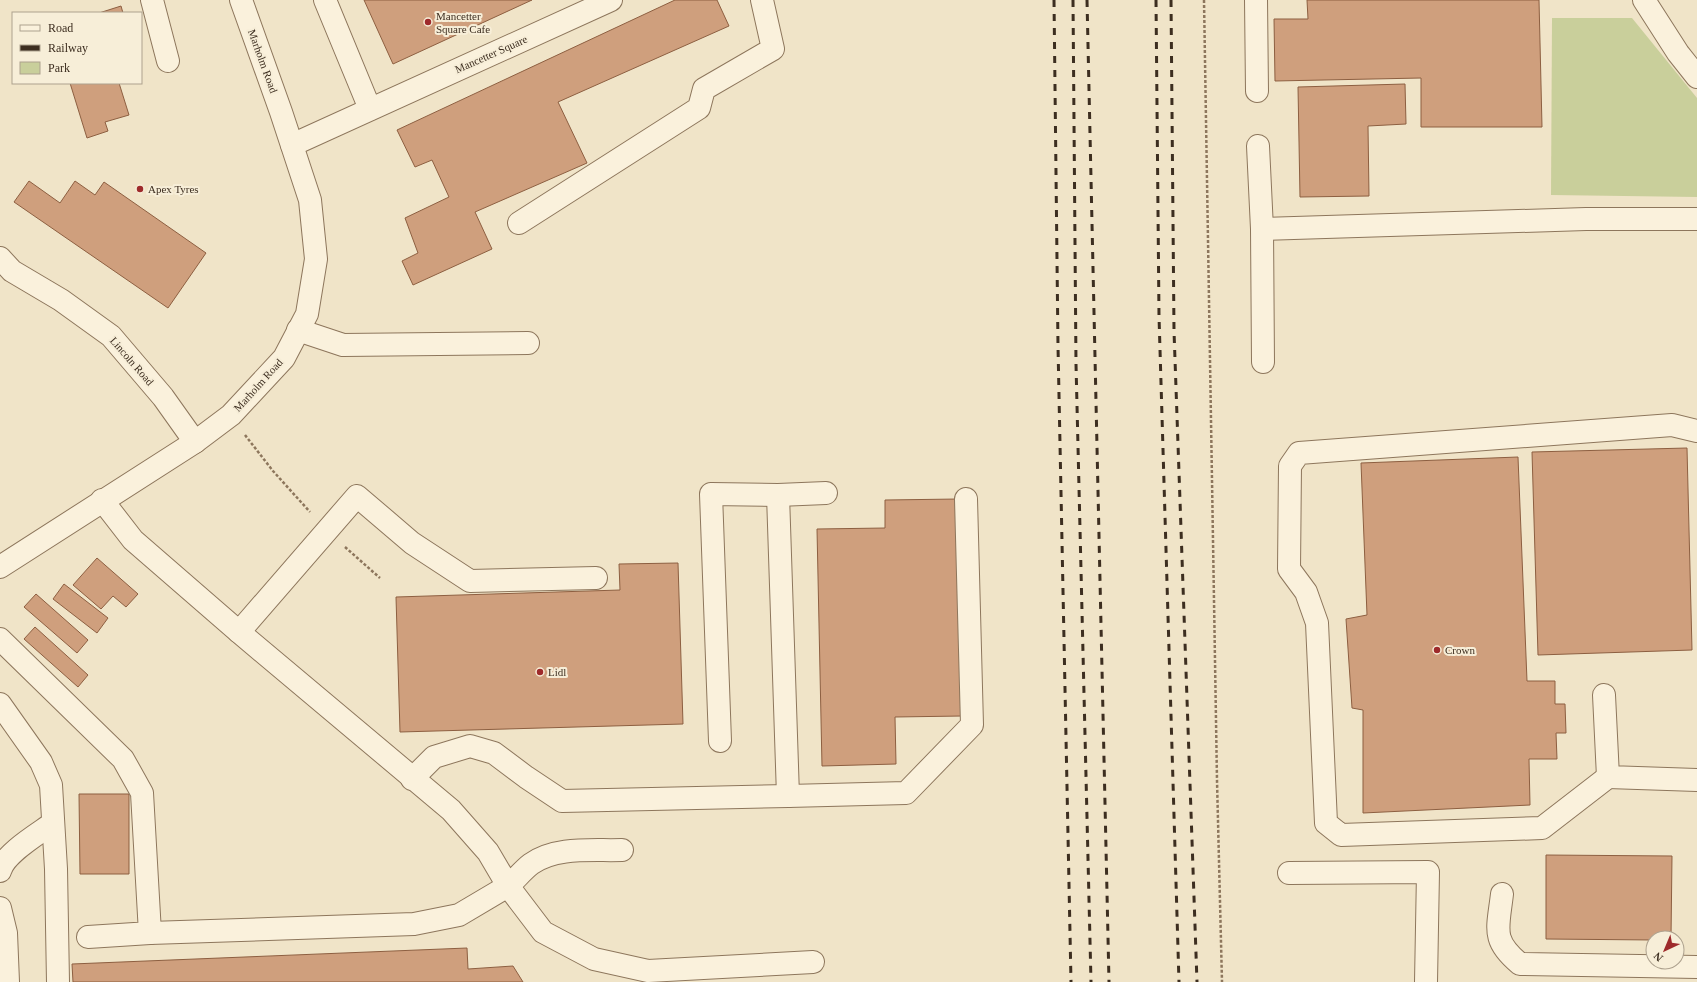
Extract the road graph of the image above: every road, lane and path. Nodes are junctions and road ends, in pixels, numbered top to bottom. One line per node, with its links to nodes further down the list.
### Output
1 (152, 0): 9 (street)
2 (241, 0): 13 (street, Marholm Road)
3 (325, 0): 12 (street)
4 (611, 0): 12 (street, Mancetter Square)
5 (762, 0): 16 (street)
6 (1204, 0): 55 (path)
7 (1256, 0): 11 (street)
8 (1644, 0): 10 (street)
9 (168, 61)
10 (1697, 76)
11 (1256, 91)
12 (370, 108): 13 (street, Mancetter Square)
13 (292, 145): 19 (street, Marholm Road)
14 (1258, 146): 17 (street)
15 (1697, 219): 17 (street)
16 (519, 223)
17 (1262, 229): 21 (street)
18 (4, 266): 24 (street, Lincoln Road)
19 (298, 330): 20 (street); 22 (street, Marholm Road)
20 (528, 343)
21 (1263, 362)
22 (231, 415): 24 (street, Marholm Road); 29 (path)
23 (1697, 431): 38 (street)
24 (195, 442): 28 (street, Marholm Road)
25 (826, 493): 26 (street)
26 (778, 495): 37 (street); 41 (street)
27 (966, 499): 41 (street)
28 (102, 500): 30 (street, Marholm Road); 33 (street)
29 (327, 530): 31 (path); 32 (street); 33 (street)
30 (0, 567)
31 (380, 578)
32 (596, 578)
33 (239, 632): 39 (street)
34 (0, 640): 49 (street)
35 (1604, 695): 38 (street)
36 (0, 704): 42 (street)
37 (720, 740)
38 (1608, 777): 40 (street)
39 (412, 778): 41 (street); 46 (street)
40 (1697, 780)
41 (788, 796)
42 (53, 824): 44 (street); 54 (street)
43 (622, 850): 46 (street)
44 (0, 871)
45 (1289, 873): 56 (street)
46 (508, 886): 49 (street); 51 (street)
47 (1502, 894): 52 (street)
48 (0, 908): 53 (street)
49 (150, 933): 50 (street)
50 (88, 937)
51 (812, 962)
52 (1697, 967)
53 (8, 982)
54 (58, 982)
55 (1222, 982)
56 (1426, 982)

